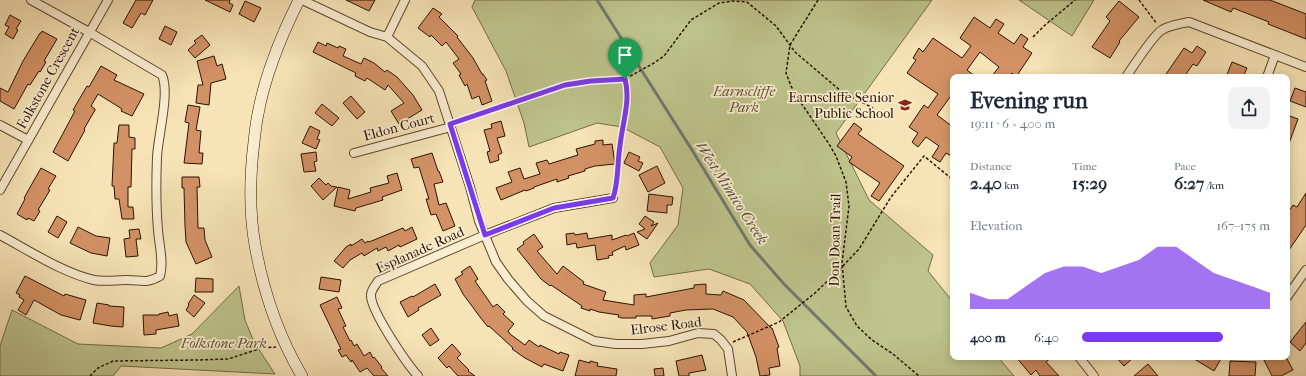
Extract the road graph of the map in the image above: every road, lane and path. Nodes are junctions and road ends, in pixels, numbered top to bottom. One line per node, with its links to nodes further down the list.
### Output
1 (31, 0): 10 (street)
2 (108, 0): 10 (street, Folkstone Crescent)
3 (299, 0): 36 (street)
4 (302, 0): 12 (street, Elrose Road)
5 (405, 0): 12 (street)
6 (818, 0): 13 (path, Don Doan Trail)
7 (1074, 0): 11 (path)
8 (1139, 0): 9 (path)
9 (1161, 30): 14 (street); 16 (street)
10 (89, 32): 22 (street, Folkstone Crescent); 27 (street)
11 (1033, 37)
12 (387, 38): 21 (street, Elrose Road)
13 (790, 45): 18 (path); 19 (path); 29 (path, Don Doan Trail)
14 (1275, 55): 15 (street); 17 (street)
15 (1306, 67)
16 (1128, 74)
17 (1268, 74)
18 (625, 79): 21 (path); 26 (path)
19 (873, 108)
20 (0, 125): 22 (street)
21 (451, 125): 23 (street, Eldon Court); 28 (street, Elrose Road)
22 (28, 140): 25 (street, Folkstone Crescent)
23 (354, 153)
24 (950, 177): 29 (path)
25 (0, 190)
26 (613, 198): 28 (street, Esplanade Road)
27 (0, 235)
28 (485, 235): 33 (street, Elrose Road); 37 (street, Esplanade Road)
29 (842, 267): 33 (path); 39 (path, Don Doan Trail)
30 (1306, 270): 31 (street)
31 (1290, 293)
32 (276, 346): 35 (path)
33 (726, 346): 38 (street)
34 (1081, 360): 40 (street)
35 (90, 376)
36 (302, 376)
37 (418, 376)
38 (732, 376)
39 (919, 376)
40 (1094, 376)

